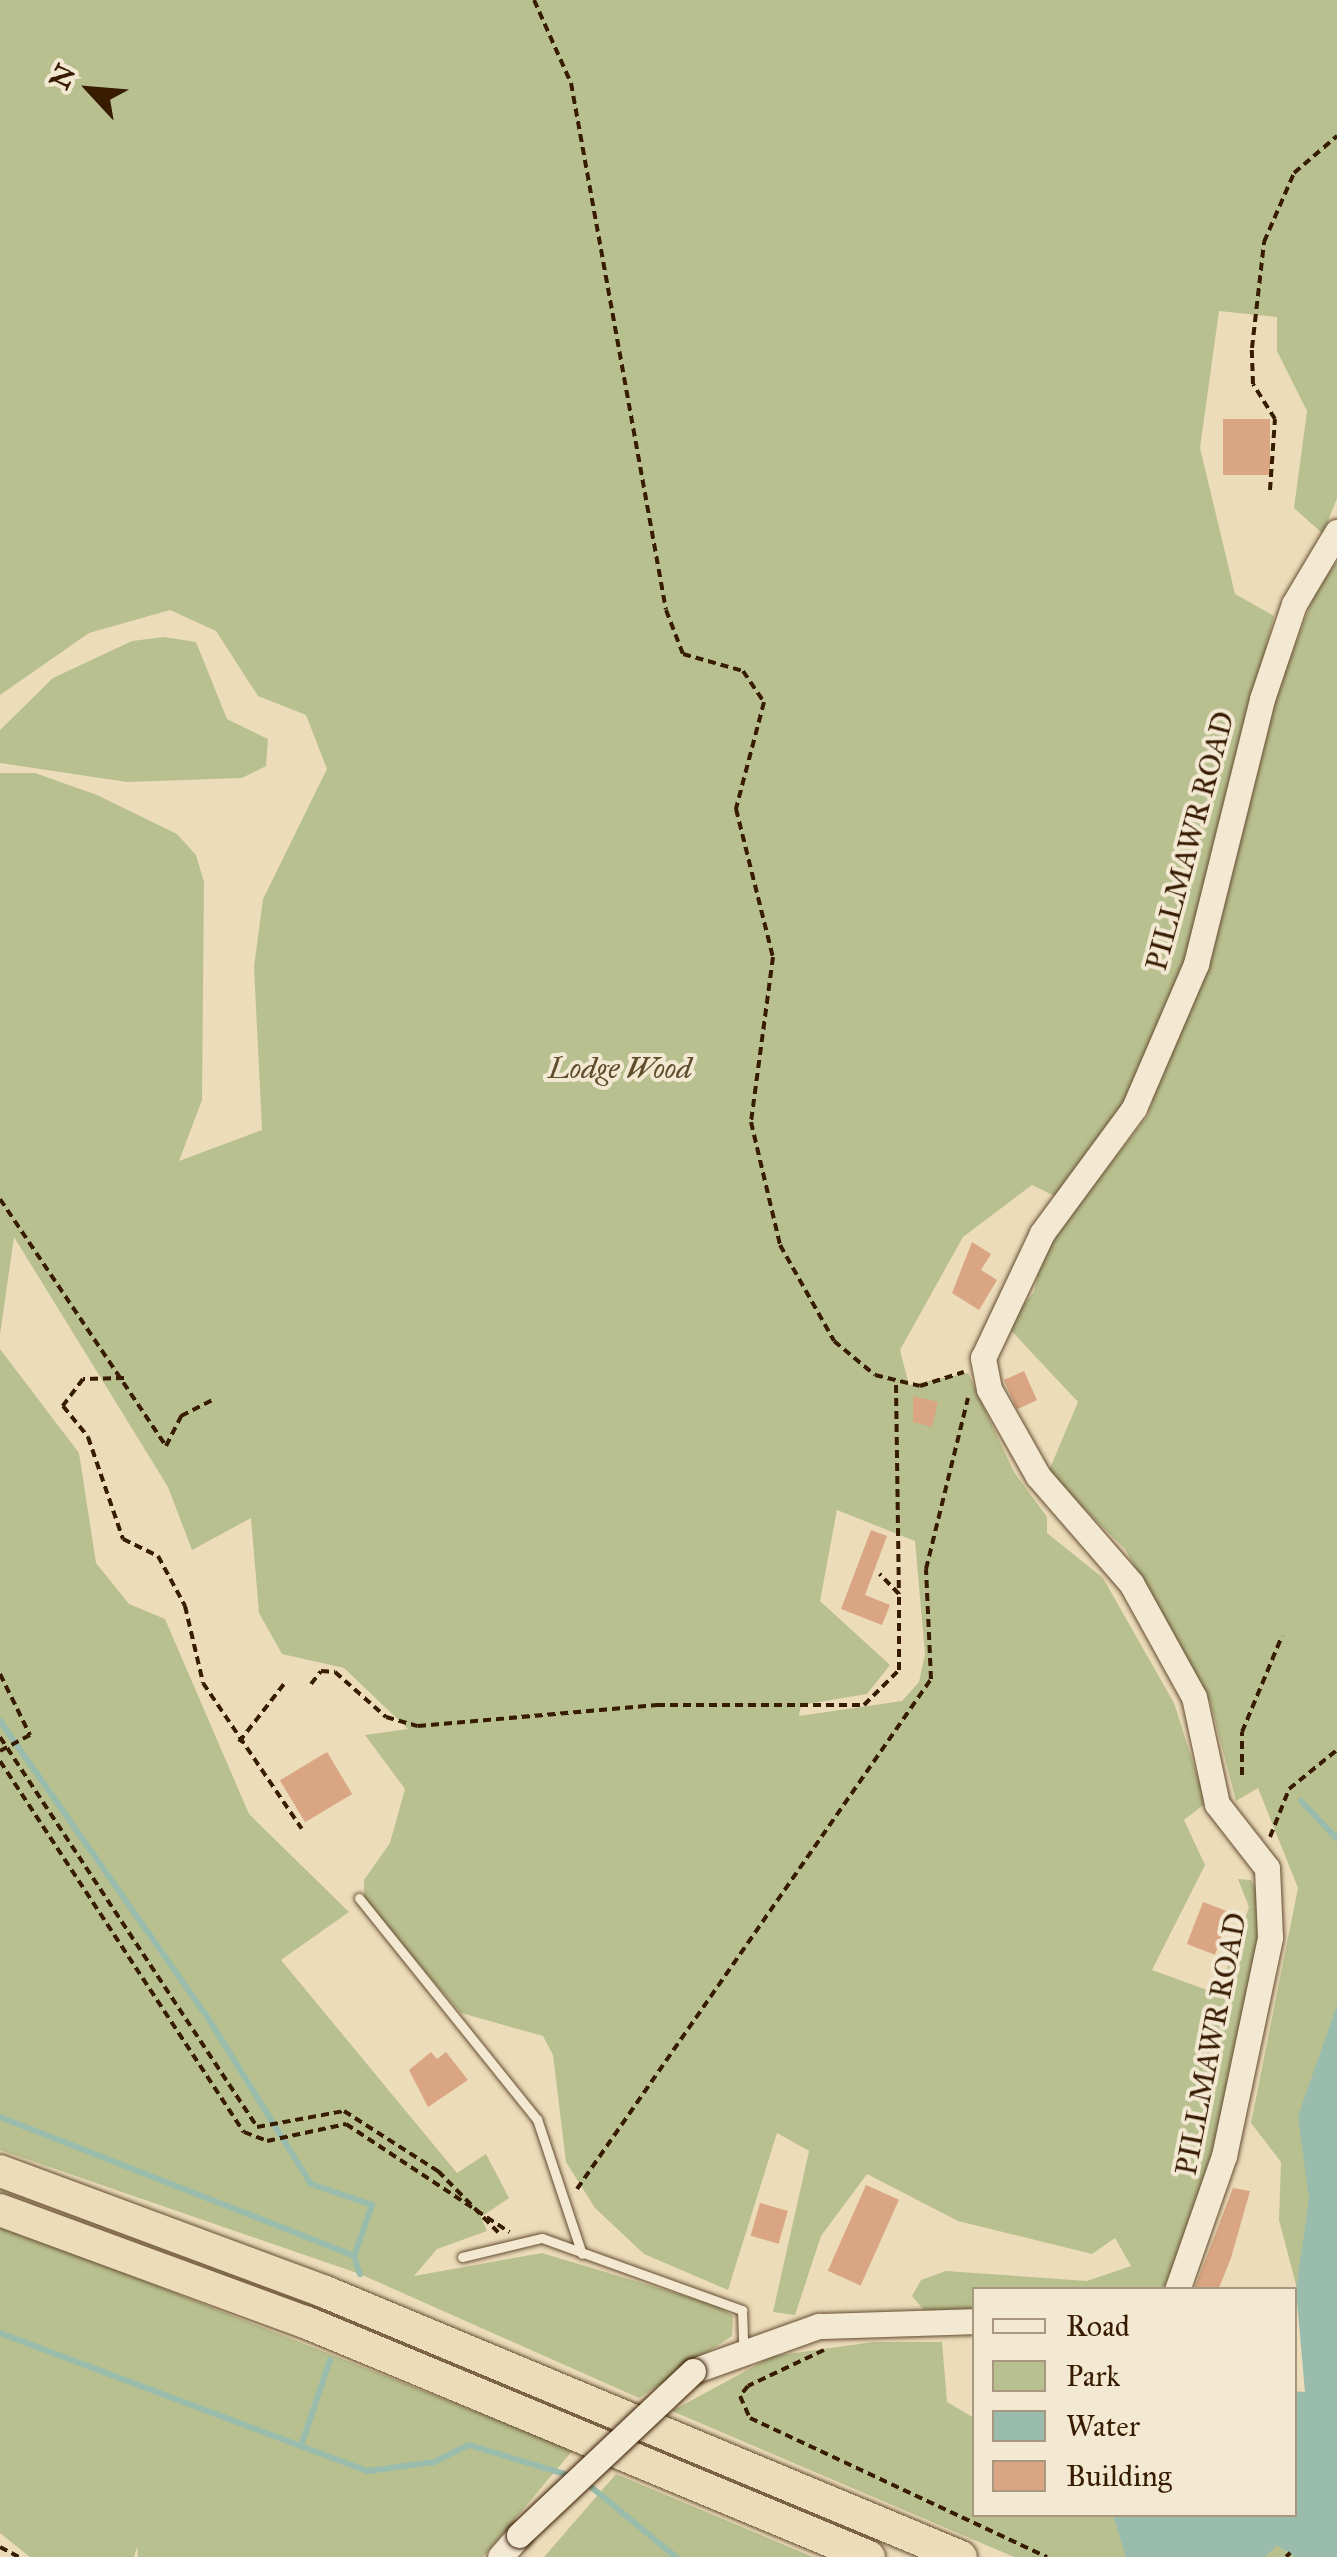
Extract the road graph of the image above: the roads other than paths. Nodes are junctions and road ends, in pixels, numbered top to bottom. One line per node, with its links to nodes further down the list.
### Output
1 (1337, 532): 7 (street, PILLMAWR ROAD)
2 (359, 1898): 5 (lane)
3 (0, 2170): 12 (highway)
4 (0, 2210): 11 (highway)
5 (582, 2254): 6 (lane); 9 (lane)
6 (462, 2257)
7 (1178, 2287)
8 (972, 2321): 9 (street)
9 (743, 2346): 10 (street, bridge)
10 (500, 2557)
11 (870, 2557)
12 (961, 2557)

